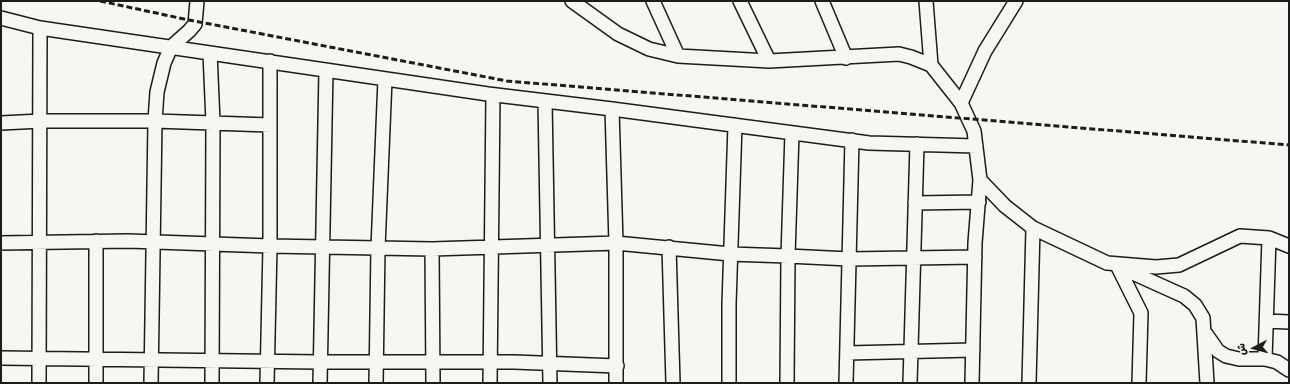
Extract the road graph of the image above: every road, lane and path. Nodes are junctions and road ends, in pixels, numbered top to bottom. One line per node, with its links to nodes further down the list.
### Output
1 (197, 1): 10 (street)
2 (572, 1): 12 (street)
3 (653, 1): 12 (street)
4 (740, 1): 15 (street)
5 (822, 1): 13 (street)
6 (926, 1): 16 (street)
7 (1016, 1): 21 (street)
8 (1, 18): 9 (street)
9 (40, 28): 10 (street); 23 (street)
10 (171, 47): 11 (street); 24 (street)
11 (210, 53): 14 (street); 25 (street)
12 (678, 56): 15 (street)
13 (846, 58): 15 (street); 16 (street)
14 (270, 61): 17 (street); 27 (street)
15 (769, 61)
16 (931, 65): 21 (street)
17 (326, 70): 18 (street); 47 (street)
18 (385, 79): 19 (street); 50 (street)
19 (494, 95): 20 (street); 48 (street)
20 (545, 101): 22 (street); 44 (street)
21 (961, 103): 32 (street)
22 (612, 108): 28 (street); 42 (street)
23 (41, 121): 24 (street); 26 (street); 39 (street)
24 (155, 121): 25 (street); 40 (street)
25 (213, 122): 27 (street); 43 (street)
26 (1, 123)
27 (269, 125): 45 (street)
28 (735, 125): 29 (street); 52 (street)
29 (792, 133): 30 (street); 53 (street)
30 (852, 140): 31 (street); 56 (street)
31 (917, 144): 32 (street); 35 (street)
32 (976, 146): 33 (street)
33 (980, 180): 34 (street); 36 (street)
34 (979, 202): 35 (street); 55 (street)
35 (915, 203): 54 (street)
36 (1033, 228): 57 (street); 95 (street)
37 (1269, 238): 46 (street); 57 (street); 58 (street)
38 (96, 241): 39 (street); 40 (street); 66 (street)
39 (39, 242): 41 (street); 65 (street)
40 (153, 242): 43 (street); 68 (street)
41 (1, 243)
42 (616, 243): 44 (street); 49 (street); 76 (street)
43 (213, 244): 45 (street); 69 (street)
44 (548, 245): 48 (street); 75 (street)
45 (270, 246): 47 (street); 70 (street)
46 (1289, 246)
47 (324, 247): 50 (street); 71 (street)
48 (492, 247): 51 (street); 74 (street)
49 (669, 247): 52 (street); 89 (street)
50 (378, 248): 51 (street); 72 (street)
51 (432, 249): 73 (street)
52 (730, 254): 53 (street); 90 (street)
53 (788, 256): 56 (street); 91 (street)
54 (914, 257): 55 (street); 56 (street); 62 (street)
55 (975, 257): 61 (street)
56 (849, 258): 63 (street)
57 (1113, 265): 60 (street); 96 (street)
58 (1267, 320): 59 (street); 67 (street)
59 (1289, 322)
60 (1206, 334): 67 (street); 97 (street)
61 (973, 350): 62 (street); 94 (street)
62 (911, 351): 63 (street); 93 (street)
63 (847, 353): 92 (street)
64 (1, 358): 65 (street)
65 (39, 358): 66 (street); 78 (street)
66 (96, 359): 68 (street); 79 (street)
67 (1265, 359): 77 (street)
68 (151, 360): 69 (street); 80 (street)
69 (213, 361): 70 (street); 81 (street)
70 (268, 362): 71 (street); 82 (street)
71 (320, 362): 72 (street); 83 (street)
72 (376, 363): 73 (street); 84 (street)
73 (433, 363): 74 (street); 85 (street)
74 (490, 363): 75 (street); 86 (street)
75 (551, 363): 76 (street); 87 (street)
76 (617, 366): 88 (street)
77 (1289, 370)
78 (39, 383)
79 (96, 383)
80 (151, 383)
81 (212, 383)
82 (267, 383)
83 (320, 383)
84 (376, 383)
85 (433, 383)
86 (490, 383)
87 (550, 383)
88 (616, 383)
89 (673, 383)
90 (729, 383)
91 (787, 383)
92 (846, 383)
93 (910, 383)
94 (972, 383)
95 (1029, 383)
96 (1139, 383)
97 (1207, 383)

